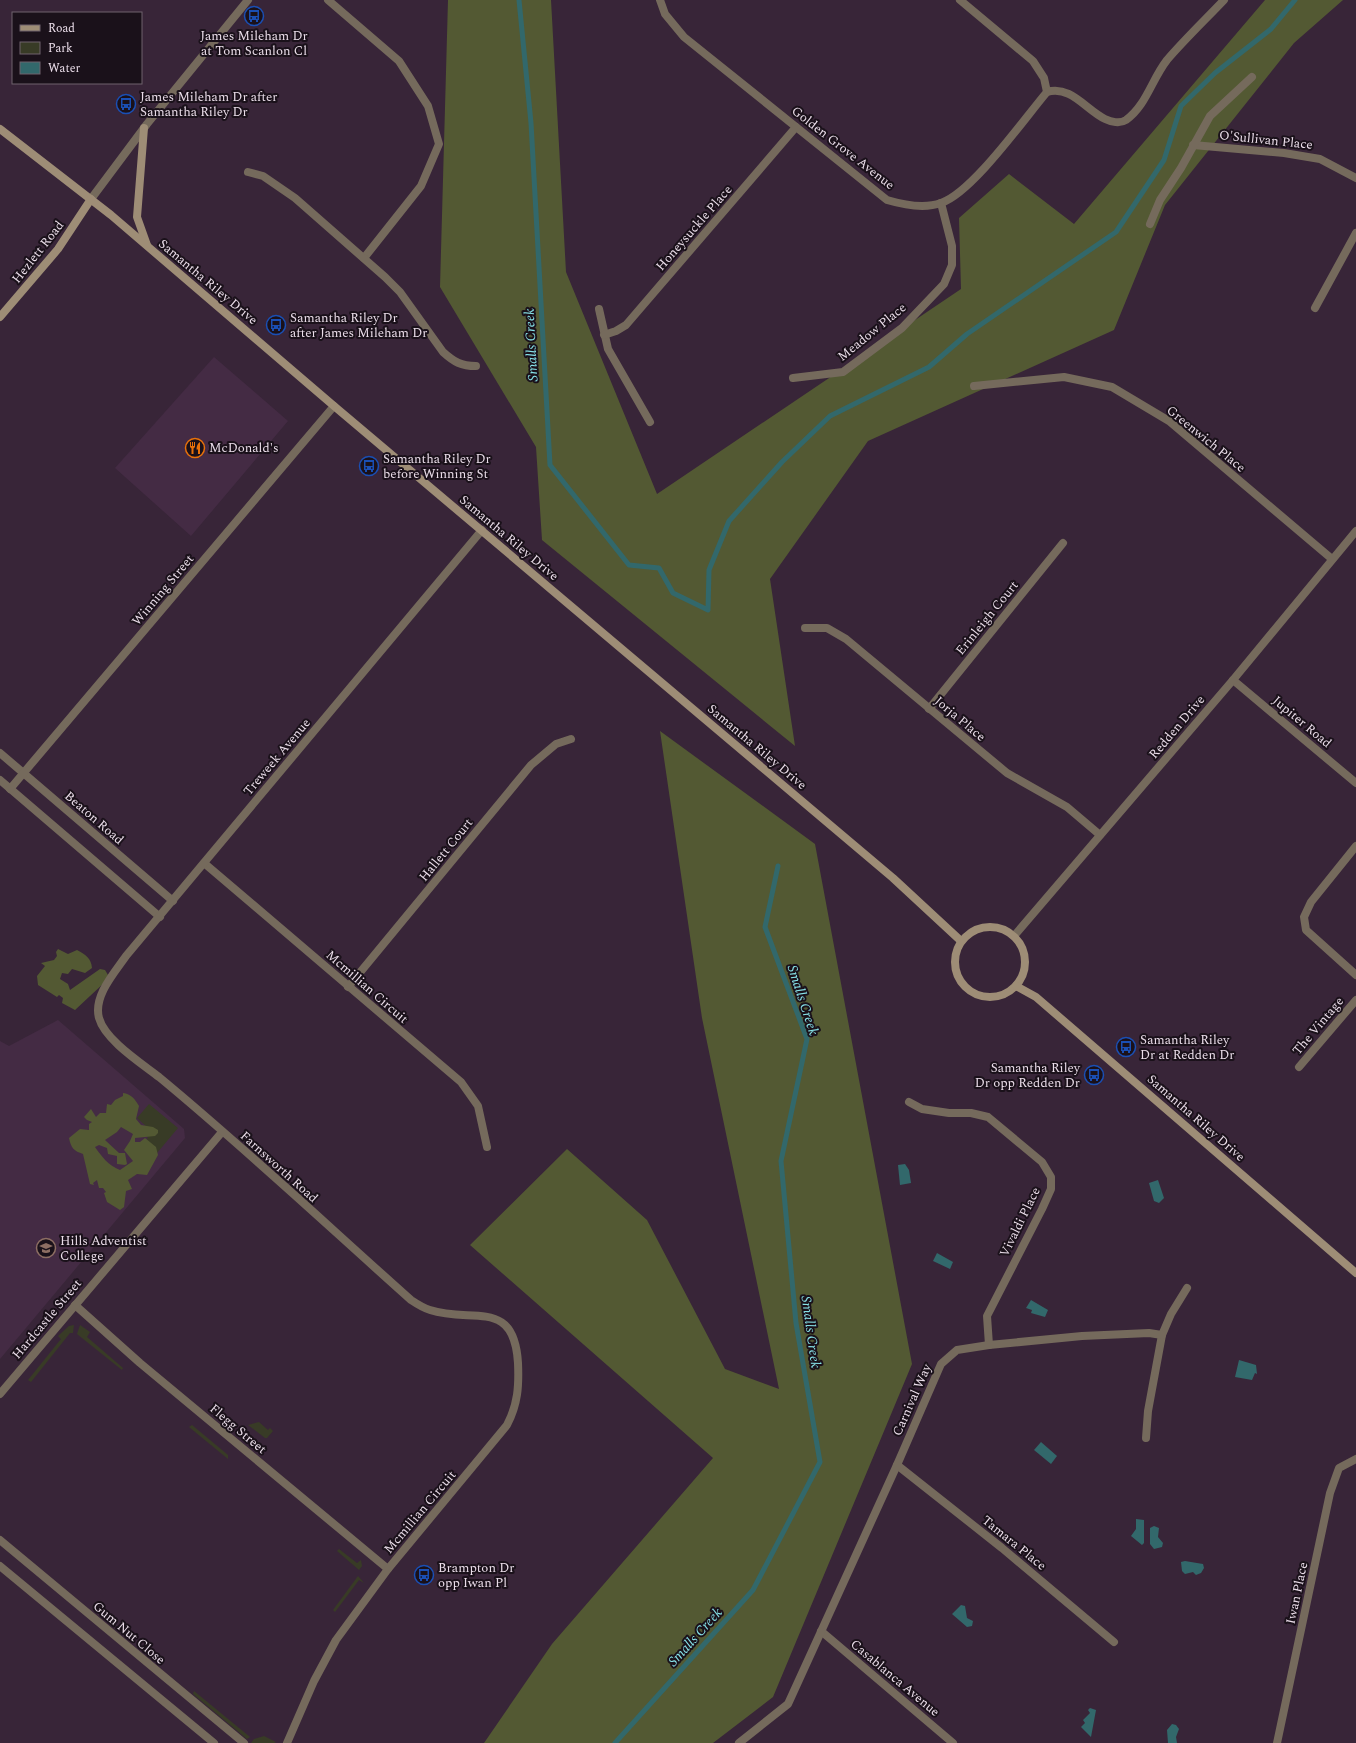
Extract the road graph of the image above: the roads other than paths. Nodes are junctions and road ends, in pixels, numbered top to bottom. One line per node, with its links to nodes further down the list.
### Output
1 (248, 0): 8 (street)
2 (328, 0): 19 (street)
3 (660, 0): 9 (street, Golden Grove Avenue)
4 (960, 0): 7 (street)
5 (1224, 0): 7 (street)
6 (1252, 77): 11 (street, O'Sullivan Place)
7 (1047, 92): 15 (street, Golden Grove Avenue)
8 (144, 128): 14 (street); 18 (main road)
9 (796, 128): 15 (street, Golden Grove Avenue); 23 (street, Honeysuckle Place)
10 (0, 129): 14 (main road, Samantha Riley Drive)
11 (1193, 145): 13 (street, O'Sullivan Place); 16 (street, O'Sullivan Place)
12 (248, 172): 19 (street)
13 (1356, 178)
14 (91, 199): 18 (main road, Samantha Riley Drive); 22 (main road, Hezlett Road)
15 (941, 204): 25 (street, Meadow Place)
16 (1150, 224)
17 (1356, 233): 20 (street)
18 (147, 246): 27 (main road, Samantha Riley Drive)
19 (364, 258): 24 (street)
20 (1315, 308)
21 (599, 309): 23 (street)
22 (0, 317)
23 (604, 335): 28 (street)
24 (476, 366)
25 (793, 378)
26 (974, 386): 32 (street, Greenwich Place)
27 (334, 406): 29 (main road, Samantha Riley Drive); 38 (street, Winning Street)
28 (650, 422)
29 (482, 530): 44 (street, Treweek Avenue); 48 (main road, Samantha Riley Drive)
30 (1356, 531): 32 (street, Redden Drive)
31 (1063, 543): 35 (street, Erinleigh Court)
32 (1332, 559): 34 (street, Redden Drive)
33 (805, 628): 35 (street, Jorja Place)
34 (1233, 680): 40 (street, Jupiter Road); 42 (street, Redden Drive)
35 (929, 709): 42 (street, Jorja Place)
36 (570, 739): 51 (street, Hallett Court)
37 (0, 753): 38 (street, Beaton Road)
38 (23, 773): 41 (street, Winning Street); 45 (street, Beaton Road)
39 (0, 780): 41 (street)
40 (1356, 783)
41 (10, 789): 46 (street)
42 (1100, 835): 47 (street, Redden Drive)
43 (1356, 846): 49 (street)
44 (204, 863): 45 (street, Treweek Avenue); 51 (street, Mcmillian Circuit)
45 (173, 901): 46 (street, Treweek Avenue)
46 (160, 917): 53 (street, Treweek Avenue)
47 (1014, 936): 48 (main road); 50 (main road)
48 (961, 941): 50 (main road)
49 (1356, 975)
50 (1016, 986): 58 (main road, Samantha Riley Drive)
51 (348, 987): 57 (street, Mcmillian Circuit)
52 (1356, 1000): 54 (street, The Vintage)
53 (98, 1006): 56 (street, Farnsworth Road)
54 (1299, 1067)
55 (909, 1102): 63 (street, Vivaldi Place)
56 (222, 1132): 60 (street, Hardcastle Street); 61 (street, Farnsworth Road)
57 (487, 1147)
58 (1356, 1273)
59 (1187, 1288): 62 (street)
60 (75, 1305): 64 (street, Hardcastle Street); 70 (street, Flegg Street)
61 (469, 1314): 70 (street, Mcmillian Circuit)
62 (1162, 1335): 63 (street, Carnival Way); 65 (street)
63 (989, 1345): 67 (street, Carnival Way)
64 (0, 1394)
65 (1146, 1438)
66 (1356, 1459): 78 (street, Iwan Place)
67 (897, 1465): 71 (street, Carnival Way); 72 (street, Tamara Place)
68 (0, 1540): 74 (street, Gum Nut Close)
69 (0, 1566): 73 (street)
70 (388, 1569): 75 (street, Mcmillian Circuit)
71 (822, 1631): 76 (street, Carnival Way); 77 (street, Casablanca Avenue)
72 (1114, 1642)
73 (214, 1743)
74 (244, 1743)
75 (287, 1743)
76 (739, 1743)
77 (954, 1743)
78 (1278, 1743)

